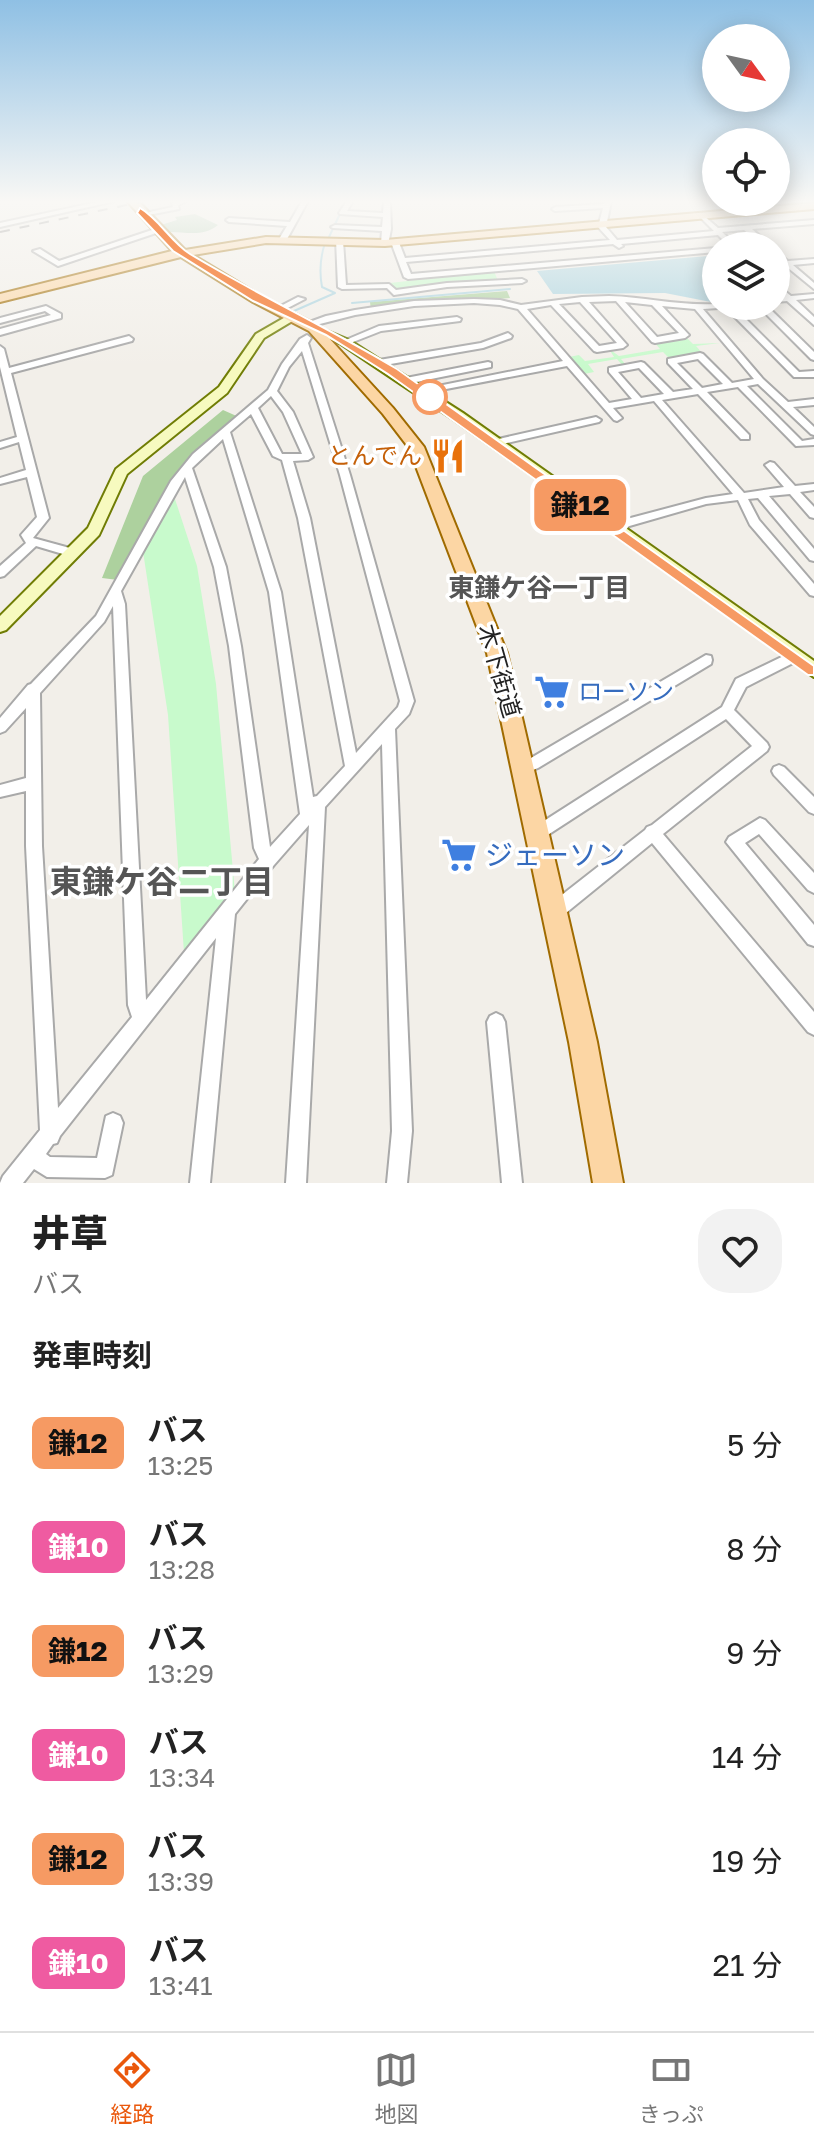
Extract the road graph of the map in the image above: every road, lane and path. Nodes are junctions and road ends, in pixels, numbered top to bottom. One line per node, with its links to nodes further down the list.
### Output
1 (45, 256): 2 (street)
2 (82, 256)
3 (170, 256): 21 (main road)
4 (188, 256): 33 (main road, 木下街道)
5 (335, 256): 18 (street)
6 (399, 256): 11 (street)
7 (448, 256): 11 (street)
8 (513, 256): 15 (street)
9 (648, 256): 10 (street)
10 (630, 258): 15 (street)
11 (402, 260): 16 (street)
12 (814, 261): 13 (street)
13 (790, 263)
14 (790, 266): 19 (street)
15 (520, 267): 16 (street)
16 (499, 269): 18 (street)
17 (522, 281): 18 (street)
18 (506, 285)
19 (814, 287)
20 (814, 296): 22 (street)
21 (0, 298)
22 (790, 298)
23 (301, 299): 33 (street)
24 (582, 299): 25 (street); 29 (street); 29 (street)
25 (618, 299): 28 (street); 28 (street)
26 (790, 299): 40 (street)
27 (480, 301): 30 (street); 34 (street); 41 (street)
28 (653, 301): 31 (street)
29 (553, 303): 30 (street)
30 (521, 307): 49 (street)
31 (698, 308): 32 (street); 54 (street)
32 (702, 308)
33 (277, 310): 35 (main road, 木下街道)
34 (489, 316)
35 (293, 317): 41 (main road, 木下街道); 87 (street)
36 (457, 319): 45 (street)
37 (742, 320): 52 (street)
38 (776, 320): 47 (street)
39 (0, 321): 42 (street)
40 (814, 322)
41 (310, 331): 45 (street); 56 (street); 99 (street); 101 (main road, 木下街道)
42 (0, 332)
43 (508, 336): 48 (street)
44 (129, 339): 51 (street)
45 (345, 342): 48 (street)
46 (0, 349): 51 (street)
47 (814, 357)
48 (379, 363): 53 (street)
49 (568, 363): 58 (street); 64 (street)
50 (488, 365): 53 (street)
51 (6, 372): 71 (street)
52 (814, 374)
53 (406, 381): 58 (street)
54 (760, 381): 55 (street); 63 (street)
55 (735, 385): 57 (street); 57 (street); 72 (street)
56 (272, 391): 65 (street); 75 (street)
57 (699, 391): 59 (street); 70 (street)
58 (423, 392): 73 (street)
59 (670, 395): 60 (street); 61 (street)
60 (656, 398): 61 (street); 83 (street)
61 (638, 400): 64 (street)
62 (814, 402): 63 (street)
63 (786, 405): 68 (street)
64 (606, 406): 66 (street)
65 (254, 410): 69 (street); 75 (street)
66 (617, 418)
67 (596, 420): 73 (street)
68 (814, 432)
69 (226, 433): 77 (street); 106 (street)
70 (745, 437)
71 (23, 438): 74 (street); 78 (street)
72 (814, 442)
73 (494, 443): 85 (street)
74 (0, 445)
75 (287, 458): 100 (street)
76 (770, 465): 81 (street)
77 (187, 467): 91 (street); 109 (street)
78 (32, 472): 79 (street); 86 (street)
79 (0, 481)
80 (814, 487): 81 (street)
81 (793, 490): 82 (street); 84 (street)
82 (762, 495): 83 (street); 88 (street)
83 (741, 496): 85 (street); 90 (street)
84 (814, 514)
85 (612, 527): 93 (street)
86 (34, 542): 87 (street); 89 (street)
87 (73, 553): 92 (street)
88 (814, 557)
89 (0, 573)
90 (814, 592)
91 (116, 593): 96 (street); 114 (street)
92 (0, 626)
93 (794, 656): 95 (street); 97 (street)
94 (706, 660): 101 (street)
95 (814, 670)
96 (33, 689): 98 (street); 103 (street)
97 (727, 711): 107 (street); 108 (street)
98 (0, 727)
99 (388, 727): 100 (street); 124 (street)
100 (351, 764): 106 (street)
101 (523, 764): 108 (main road, 木下街道)
102 (779, 771): 105 (street)
103 (34, 783): 104 (street); 118 (street)
104 (0, 791)
105 (814, 807)
106 (313, 808): 109 (street); 123 (street)
107 (652, 832): 112 (street); 116 (street)
108 (538, 833): 112 (main road, 木下街道)
109 (268, 860): 111 (street)
110 (814, 885): 113 (street)
111 (227, 911): 114 (street); 122 (street)
112 (555, 911): 126 (main road, 木下街道)
113 (814, 938)
114 (141, 1018): 118 (street)
115 (496, 1022): 125 (street)
116 (814, 1026)
117 (113, 1123): 120 (street)
118 (50, 1136): 119 (street)
119 (32, 1156): 120 (street); 121 (street)
120 (60, 1176)
121 (10, 1183)
122 (200, 1183)
123 (296, 1183)
124 (397, 1183)
125 (512, 1183)
126 (608, 1183)

